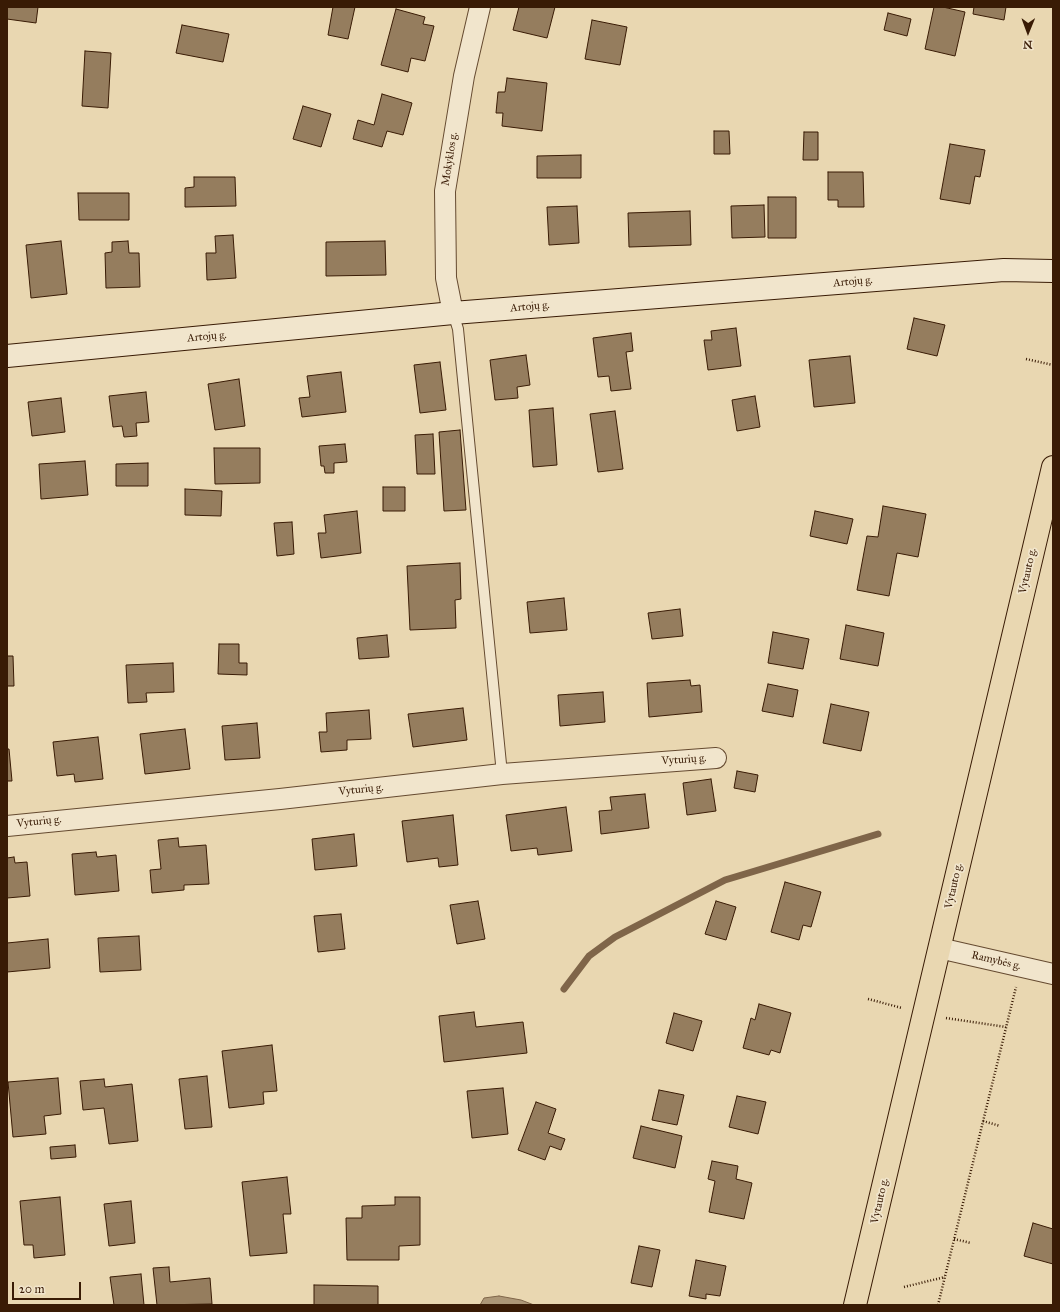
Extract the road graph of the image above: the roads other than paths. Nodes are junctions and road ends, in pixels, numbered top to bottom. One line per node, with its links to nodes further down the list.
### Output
1 (480, 7): 3 (street, Mokyklos g.)
2 (1053, 271): 3 (main road, Artojų g.)
3 (453, 313): 4 (main road, Artojų g.); 7 (lane)
4 (7, 356)
5 (1053, 467): 9 (main road, Vytauto g.)
6 (716, 758): 7 (street, Vyturių g.)
7 (502, 774): 8 (street, Vyturių g.)
8 (7, 826)
9 (939, 948): 10 (street, Ramybės g.); 11 (main road, Vytauto g.)
10 (1053, 974)
11 (855, 1305)

